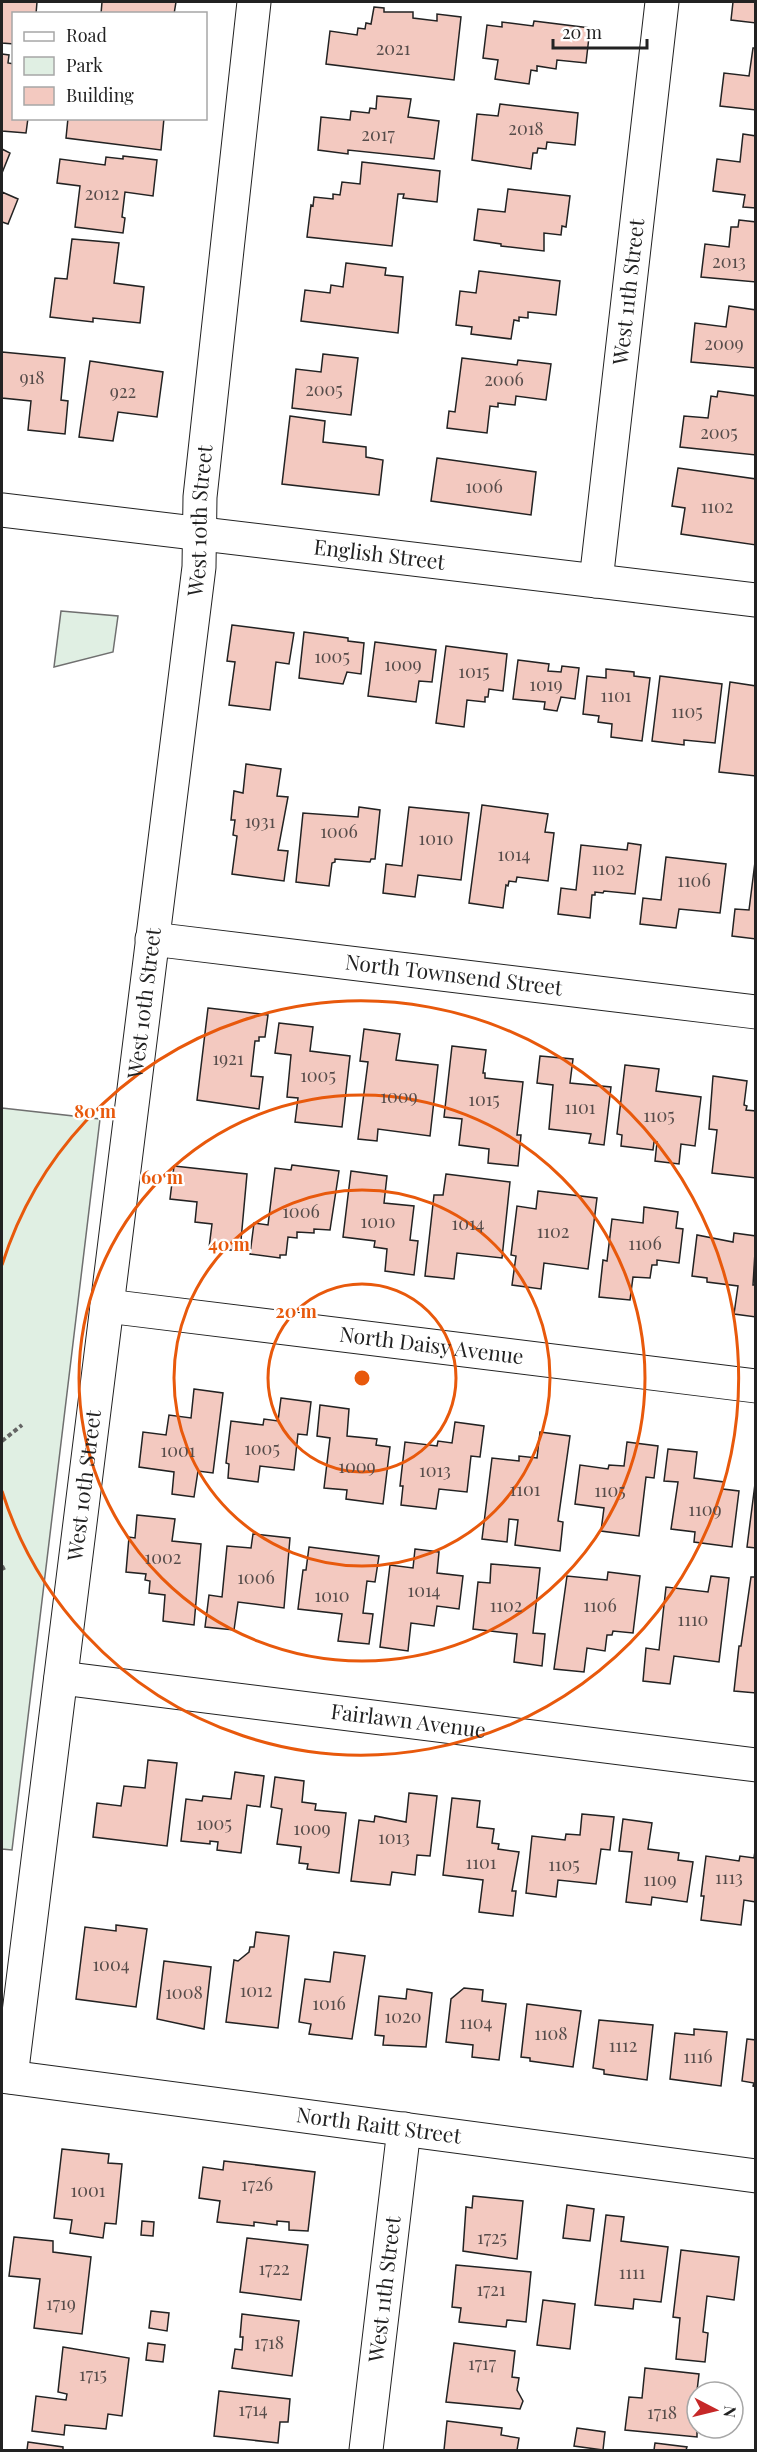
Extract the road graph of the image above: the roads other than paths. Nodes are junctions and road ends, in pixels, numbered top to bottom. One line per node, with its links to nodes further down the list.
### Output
1 (254, 2): 4 (street, West 10th Street)
2 (662, 2): 5 (street, West 11th Street)
3 (2, 510): 4 (street, English Street)
4 (199, 534): 5 (street, English Street); 7 (street, West 10th Street)
5 (596, 581): 6 (street, English Street)
6 (756, 600)
7 (152, 939): 8 (street, North Townsend Street); 9 (street, West 10th Street)
8 (756, 1012)
9 (107, 1306): 10 (street, North Daisy Avenue); 11 (street, West 10th Street)
10 (756, 1386)
11 (60, 1678): 12 (street, Fairlawn Avenue); 13 (street, West 10th Street)
12 (756, 1765)
13 (6, 2077): 14 (street, North Raitt Street)
14 (404, 2129): 15 (street, North Raitt Street); 16 (street, West 11th Street)
15 (756, 2176)
16 (366, 2451)

